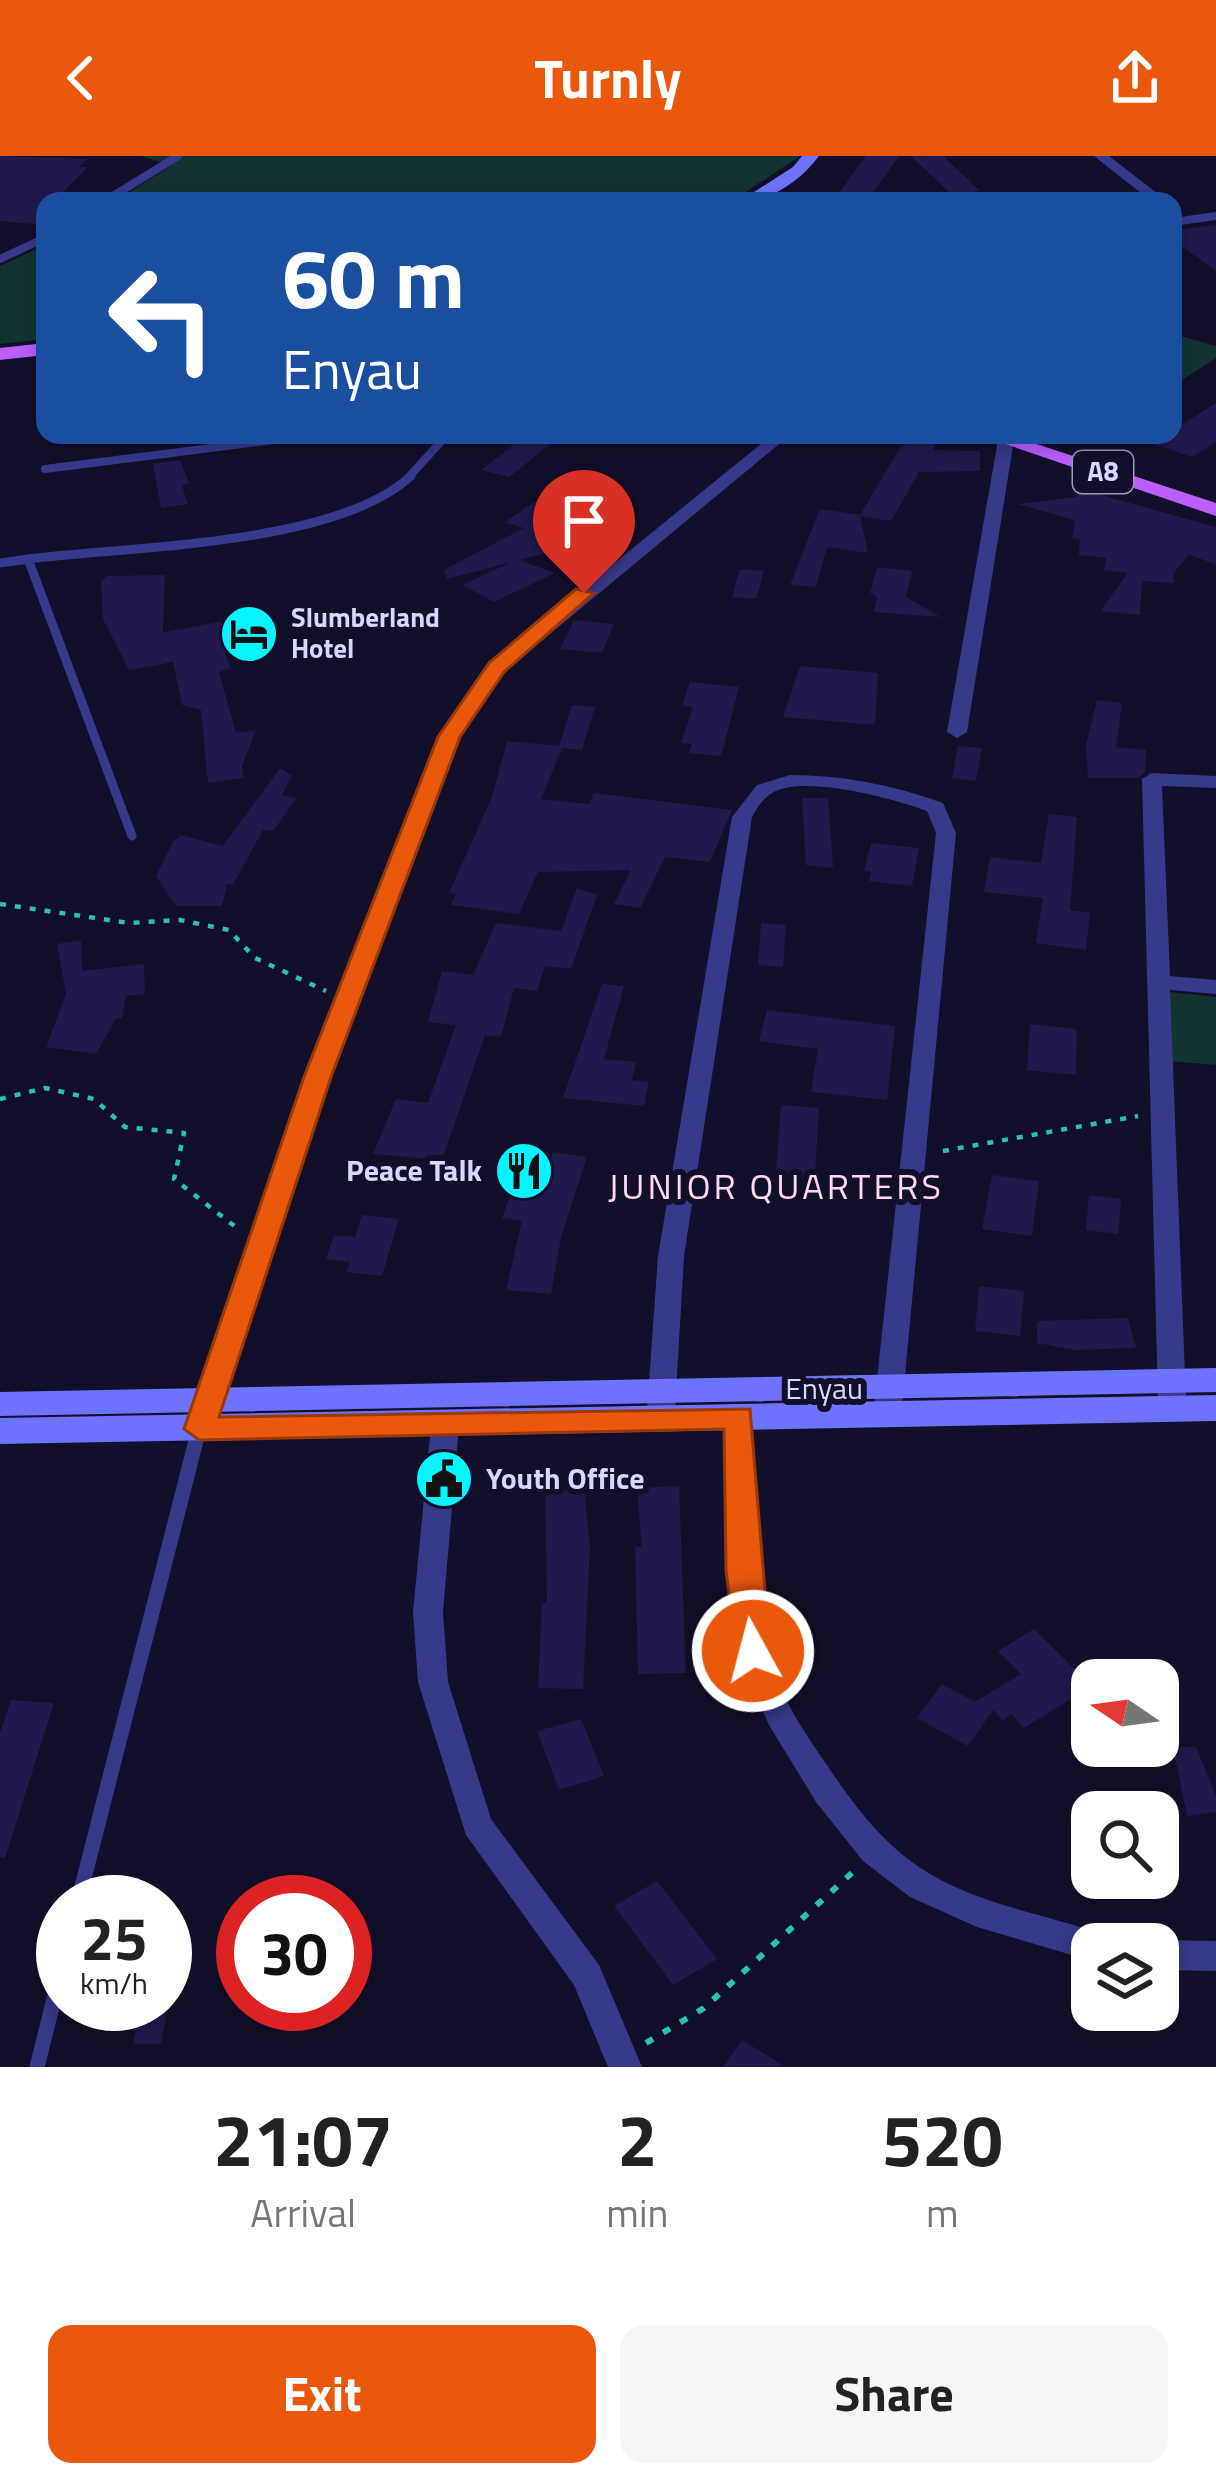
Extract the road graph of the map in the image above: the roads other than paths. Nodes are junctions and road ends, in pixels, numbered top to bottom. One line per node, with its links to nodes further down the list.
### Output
1 (178, 156): 4 (lane)
2 (811, 156): 5 (street)
3 (1101, 156): 6 (street)
4 (119, 192)
5 (764, 192)
6 (1148, 192)
7 (1216, 216): 8 (street)
8 (1182, 218)
9 (36, 242): 10 (lane)
10 (0, 259)
11 (36, 350): 12 (main road)
12 (0, 354)
13 (245, 444): 18 (lane)
14 (439, 444): 20 (lane)
15 (771, 444): 33 (street)
16 (996, 444): 22 (street)
17 (1016, 444): 19 (main road, A8)
18 (45, 470)
19 (1212, 506)
20 (28, 559): 21 (lane); 24 (lane)
21 (0, 563)
22 (957, 732)
23 (1216, 782): 25 (street)
24 (132, 836)
25 (1159, 982): 26 (street); 28 (street)
26 (1216, 987)
27 (1216, 1380): 28 (street, Enyau)
28 (1172, 1395): 29 (street, Enyau); 32 (street, Enyau)
29 (887, 1402): 31 (street, Enyau); 31 (street); 34 (street, Enyau)
30 (0, 1404): 33 (street, Enyau)
31 (661, 1407): 33 (street, Enyau); 34 (street, Enyau); 35 (street, Enyau)
32 (1216, 1408)
33 (202, 1415): 35 (street, Enyau); 36 (street, Enyau); 37 (lane)
34 (739, 1417): 38 (street)
35 (445, 1426): 42 (street)
36 (0, 1431)
37 (85, 1875)
38 (1071, 1941)
39 (1179, 1955): 40 (street)
40 (1216, 1956)
41 (46, 2031): 43 (lane)
42 (623, 2063)
43 (37, 2067)

